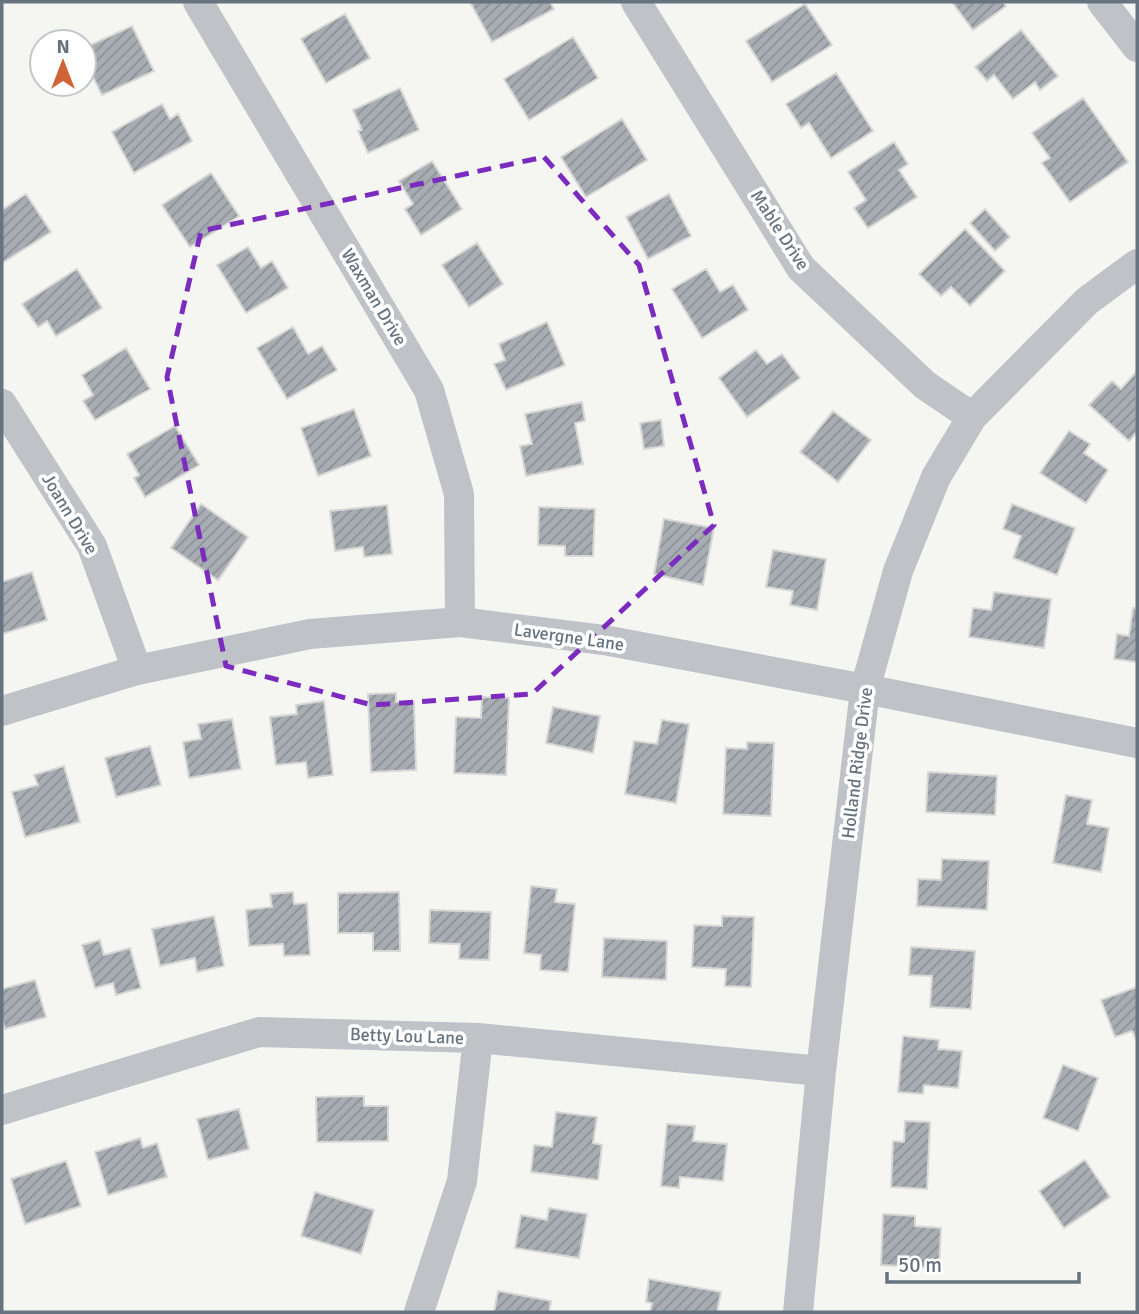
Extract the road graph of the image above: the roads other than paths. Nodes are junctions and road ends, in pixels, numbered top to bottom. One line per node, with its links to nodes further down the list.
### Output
1 (198, 2): 8 (street, Waxman Drive)
2 (636, 2): 7 (street, Mable Drive)
3 (1102, 2): 4 (street)
4 (1137, 47)
5 (1137, 264): 7 (street, Holland Ridge Drive)
6 (2, 404): 9 (street, Joann Drive)
7 (972, 417): 10 (street, Holland Ridge Drive)
8 (460, 622): 9 (street, Lavergne Lane); 10 (street, Lavergne Lane)
9 (137, 670): 11 (street, Lavergne Lane)
10 (865, 689): 12 (street, Lavergne Lane); 14 (street, Holland Ridge Drive)
11 (2, 711)
12 (1137, 743)
13 (478, 1038): 14 (street, Betty Lou Lane); 15 (street, Betty Lou Lane); 16 (street)
14 (821, 1071): 17 (street, Holland Ridge Drive)
15 (2, 1110)
16 (419, 1312)
17 (798, 1312)

